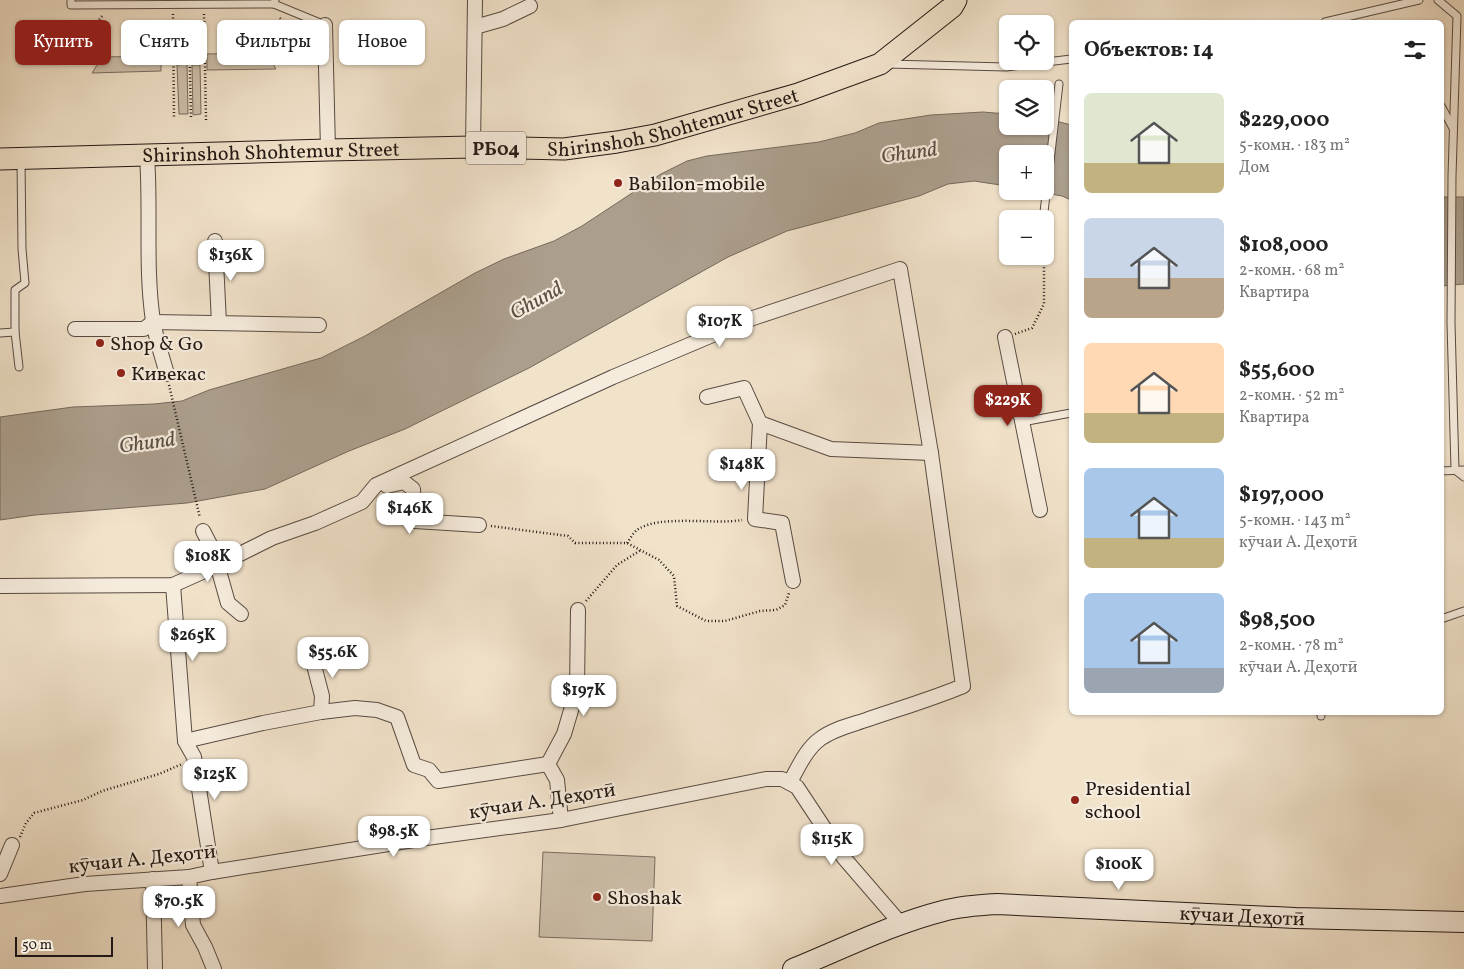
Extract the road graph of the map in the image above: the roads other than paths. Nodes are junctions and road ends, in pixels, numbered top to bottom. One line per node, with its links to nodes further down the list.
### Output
1 (71, 0): 6 (lane)
2 (475, 0): 10 (street)
3 (956, 0): 12 (main road, Shirinshoh Shohtemur Street / РБ04)
4 (1419, 0): 9 (lane)
5 (1438, 0): 16 (lane)
6 (274, 2): 8 (lane)
7 (530, 6): 10 (street)
8 (315, 20)
9 (1333, 20)
10 (475, 27): 17 (street)
11 (1069, 59): 12 (lane)
12 (880, 64): 17 (main road, Shirinshoh Shohtemur Street / РБ04)
13 (327, 65): 18 (street)
14 (1059, 84): 21 (lane)
15 (1444, 112): 16 (lane)
16 (1454, 130): 37 (lane)
17 (473, 147): 18 (main road, Shirinshoh Shohtemur Street / РБ04)
18 (328, 150): 19 (main road, Shirinshoh Shohtemur Street / РБ04)
19 (147, 156): 20 (main road, Shirinshoh Shohtemur Street / РБ04); 23 (street)
20 (10, 159): 27 (lane)
21 (1044, 210)
22 (215, 241): 24 (street)
23 (153, 322): 24 (street); 26 (street); 31 (street)
24 (219, 323): 25 (street)
25 (319, 325)
26 (76, 328)
27 (15, 332): 28 (lane); 30 (lane)
28 (0, 333)
29 (1005, 337): 34 (street)
30 (18, 368)
31 (167, 374)
32 (707, 397): 35 (street)
33 (1069, 413): 34 (lane)
34 (1022, 422): 42 (street)
35 (760, 423): 36 (street); 46 (street)
36 (931, 453): 41 (street); 57 (street)
37 (1455, 470): 38 (lane); 39 (lane); 40 (lane)
38 (1464, 470)
39 (1444, 471)
40 (1464, 477)
41 (376, 484): 43 (street); 45 (street)
42 (1040, 510)
43 (479, 524)
44 (203, 532): 45 (street)
45 (220, 564): 47 (street); 51 (street)
46 (793, 581)
47 (173, 585): 48 (street); 55 (street)
48 (0, 586)
49 (578, 610): 56 (street)
50 (1464, 611): 52 (lane)
51 (241, 614)
52 (1444, 618)
53 (310, 650): 54 (street)
54 (321, 712): 55 (street); 56 (street)
55 (185, 742): 60 (street)
56 (548, 764): 58 (street)
57 (790, 782): 58 (street, кӯчаи А. Деҳотӣ); 66 (street)
58 (561, 820): 60 (street, кӯчаи А. Деҳотӣ)
59 (12, 845): 61 (street)
60 (212, 872): 62 (street, кӯчаи А. Деҳотӣ)
61 (0, 874)
62 (190, 877): 63 (street, кӯчаи А. Деҳотӣ); 68 (street)
63 (153, 879): 64 (street, кӯчаи А. Деҳотӣ); 67 (street)
64 (0, 896)
65 (1464, 922): 66 (main road, кӯчаи Деҳотӣ)
66 (901, 924): 69 (main road, кӯчаи Деҳотӣ)
67 (155, 969)
68 (214, 969)
69 (793, 969)

